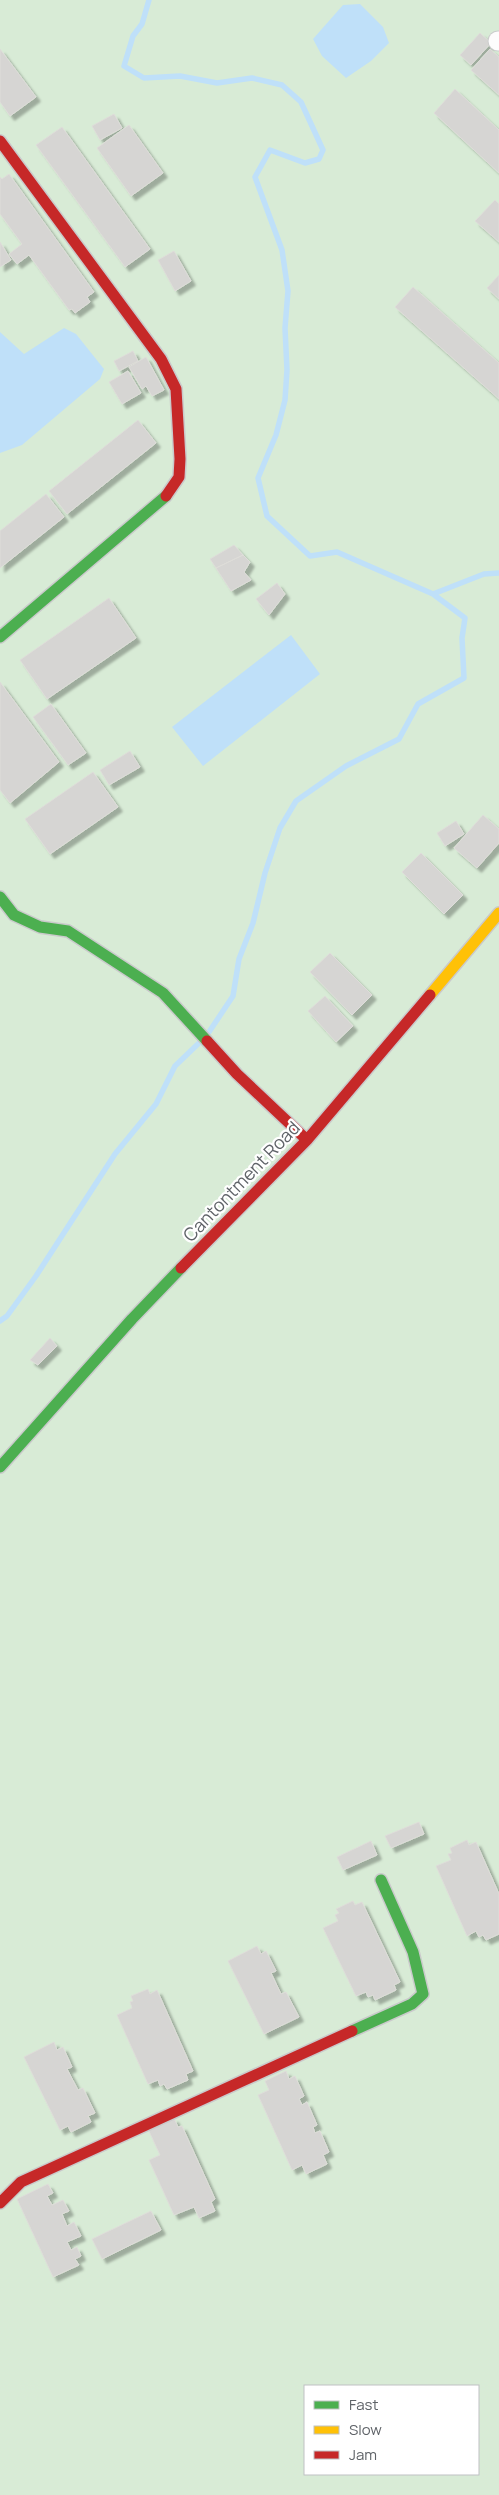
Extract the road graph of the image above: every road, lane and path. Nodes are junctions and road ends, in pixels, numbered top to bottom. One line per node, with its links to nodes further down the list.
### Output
1 (0, 141): 2 (street)
2 (0, 637)
3 (0, 897): 5 (street)
4 (499, 913): 5 (street, Cantontment Road)
5 (307, 1140): 6 (street, Cantontment Road)
6 (0, 1467)
7 (381, 1880): 8 (street)
8 (0, 2203)

